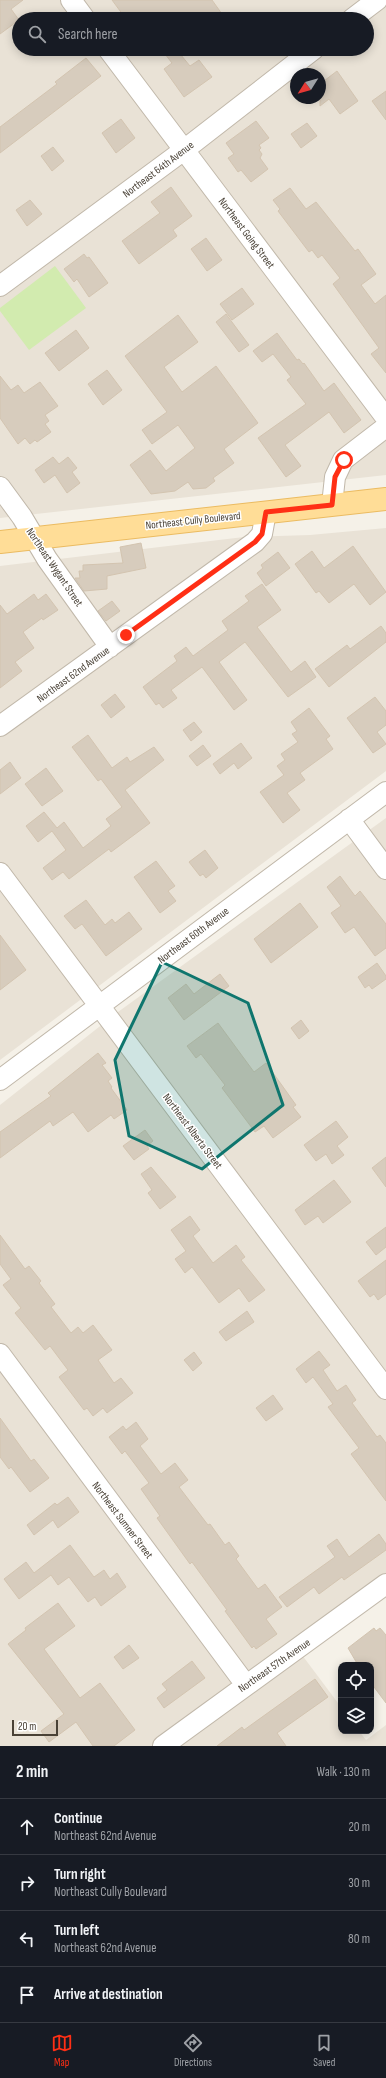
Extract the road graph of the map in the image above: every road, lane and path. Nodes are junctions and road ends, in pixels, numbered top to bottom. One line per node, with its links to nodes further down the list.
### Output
1 (71, 0): 3 (street)
2 (377, 0): 4 (street)
3 (80, 12)
4 (361, 12)
5 (113, 56): 7 (street, Northeast Going Street)
6 (305, 56): 7 (street, Northeast 64th Avenue)
7 (184, 150): 8 (street, Northeast 64th Avenue); 9 (street, Northeast Going Street)
8 (0, 286)
9 (386, 418)
10 (386, 427): 13 (street)
11 (0, 487): 15 (street, Northeast Wygant Street)
12 (386, 499): 13 (main road, Northeast Cully Boulevard)
13 (332, 505): 14 (main road, Northeast Cully Boulevard)
14 (266, 512): 15 (main road, Northeast Cully Boulevard); 17 (street, Northeast 62nd Avenue)
15 (34, 538): 16 (main road, Northeast Cully Boulevard); 17 (street, Northeast Wygant Street)
16 (0, 542)
17 (110, 647): 18 (street, Northeast 62nd Avenue)
18 (0, 726)
19 (386, 792): 20 (street, Northeast 60th Avenue)
20 (349, 819): 21 (street); 23 (street, Northeast 60th Avenue)
21 (386, 869)
22 (0, 873): 23 (street, Northeast Alberta Street)
23 (99, 1005): 24 (street, Northeast 60th Avenue); 26 (street, Northeast Alberta Street)
24 (0, 1080)
25 (1, 1357): 28 (street, Northeast Sumner Street)
26 (386, 1389)
27 (386, 1584): 28 (street, Northeast 57th Avenue)
28 (246, 1685): 29 (street, Northeast 57th Avenue)
29 (163, 1746)

